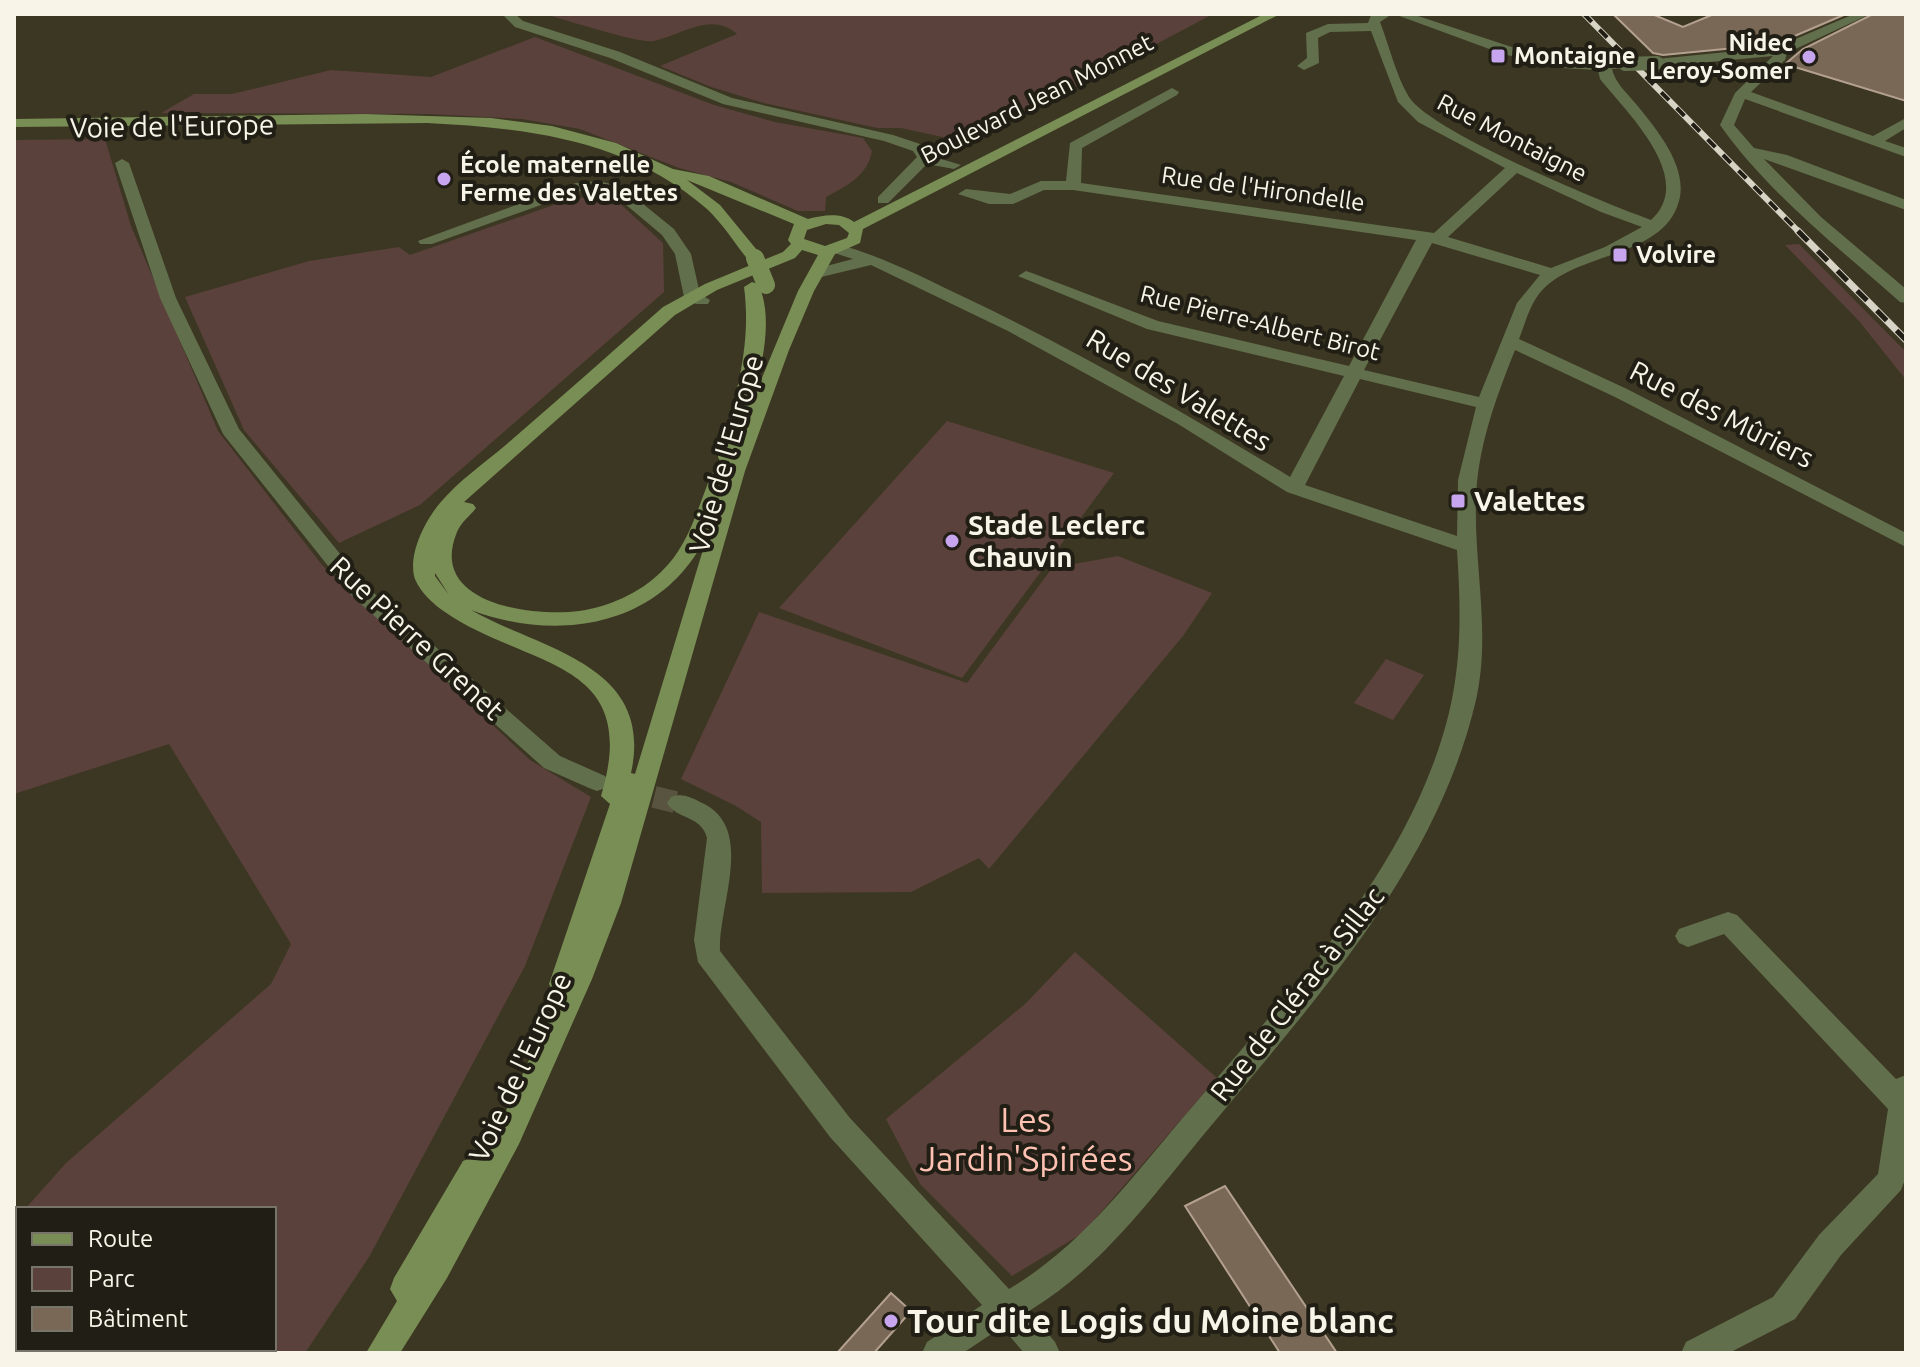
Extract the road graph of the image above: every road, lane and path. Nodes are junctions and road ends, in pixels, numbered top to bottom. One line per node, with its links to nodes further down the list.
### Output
1 (508, 14): 21 (street)
2 (1255, 14): 23 (main road, Boulevard Jean Monnet)
3 (1274, 14): 32 (main road)
4 (1386, 14): 7 (street)
5 (1400, 14): 9 (street)
6 (1864, 14): 10 (street)
7 (1376, 27): 11 (street); 24 (street, Rue Montaigne)
8 (1493, 31): 9 (street)
9 (1499, 48): 12 (street)
10 (1780, 51): 12 (street, bridge); 14 (street)
11 (1304, 66)
12 (1605, 69): 31 (street, Rue de Clérac à Sillac)
13 (1172, 92): 25 (street)
14 (1743, 94): 17 (street); 18 (street)
15 (1906, 122): 17 (street)
16 (14, 125): 20 (main road, Voie de l'Europe); 37 (main road, Voie de l'Europe)
17 (1875, 141): 19 (street)
18 (1749, 151): 28 (street); 43 (street)
19 (1906, 153)
20 (634, 157): 30 (main road); 37 (main road, Voie de l'Europe)
21 (924, 159): 23 (street); 27 (street)
22 (122, 163): 51 (street, Rue Pierre Grenet)
23 (954, 165): 27 (main road, Boulevard Jean Monnet)
24 (1515, 167): 31 (street, Rue Montaigne); 33 (street)
25 (1073, 186): 26 (street, Rue de l'Hirondelle); 33 (street, Rue de l'Hirondelle)
26 (966, 194)
27 (883, 200): 29 (main road, Boulevard Jean Monnet)
28 (1906, 205)
29 (837, 220): 30 (main road, Boulevard Jean Monnet); 32 (main road)
30 (806, 224): 35 (main road)
31 (1653, 226): 40 (street, Rue de Clérac à Sillac)
32 (854, 234): 36 (main road); 38 (street, Rue des Valettes)
33 (1432, 238): 40 (street, Rue de l'Hirondelle); 45 (street)
34 (426, 241): 42 (street)
35 (799, 244): 36 (main road); 42 (main road)
36 (829, 250): 38 (street, Rue des Valettes); 39 (main road); 42 (main road)
37 (749, 260): 47 (main road, Voie de l'Europe)
38 (873, 260): 39 (street); 48 (street, Rue des Valettes)
39 (817, 273): 47 (main road)
40 (1552, 274): 44 (street, Rue de Clérac à Sillac)
41 (1026, 276): 45 (street, Rue Pierre-Albert Birot)
42 (704, 295): 47 (main road); 54 (main road)
43 (1906, 298)
44 (1510, 341): 46 (street, Rue de Clérac à Sillac); 49 (street, Rue des Mûriers)
45 (1353, 373): 46 (street, Rue Pierre-Albert Birot); 48 (street)
46 (1486, 404): 50 (street, Rue de Clérac à Sillac)
47 (729, 473): 54 (main road, Voie de l'Europe); 59 (main road)
48 (1294, 488): 50 (street, Rue des Valettes)
49 (1906, 541)
50 (1466, 546): 57 (street, Rue de Clérac à Sillac)
51 (597, 782)
52 (679, 803): 57 (street)
53 (1688, 936): 55 (street)
54 (561, 986): 58 (main road, Voie de l'Europe)
55 (1904, 1095): 56 (street)
56 (1900, 1146): 62 (street)
57 (1005, 1305): 60 (street, Rue de Clérac à Sillac); 61 (street)
58 (365, 1353)
59 (382, 1353)
60 (938, 1353)
61 (1044, 1353)
62 (1697, 1353)

